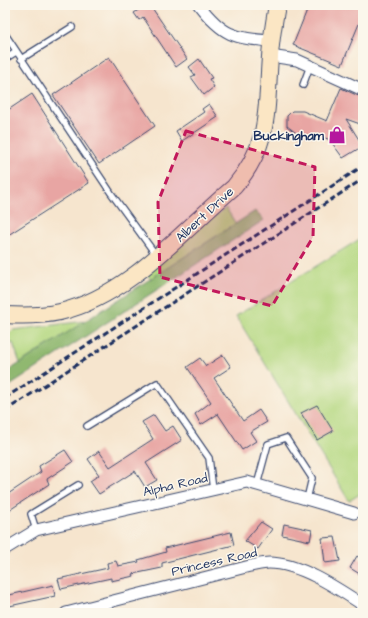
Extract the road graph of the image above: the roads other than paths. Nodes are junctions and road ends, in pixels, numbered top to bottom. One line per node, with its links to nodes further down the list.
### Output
1 (199, 5): 5 (street)
2 (277, 5): 5 (street, Albert Drive)
3 (72, 27): 8 (lane)
4 (5, 34): 6 (lane)
5 (270, 49): 9 (street); 12 (street, Albert Drive)
6 (16, 52): 7 (lane); 8 (lane)
7 (5, 59)
8 (21, 59): 12 (lane)
9 (310, 66): 10 (lane); 11 (street)
10 (303, 85)
11 (363, 90)
12 (157, 257): 13 (street, Albert Drive)
13 (5, 316)
14 (87, 426): 17 (lane)
15 (78, 485): 20 (lane)
16 (257, 485): 17 (street, Alpha Road); 18 (street, Alpha Road); 18 (lane)
17 (213, 490): 20 (street, Alpha Road)
18 (307, 499): 19 (street, Alpha Road)
19 (358, 514)
20 (36, 530): 21 (street, Alpha Road)
21 (5, 549)
22 (363, 605): 23 (street, Princess Road)
23 (87, 611): 24 (street, Princess Road)
24 (66, 613)

